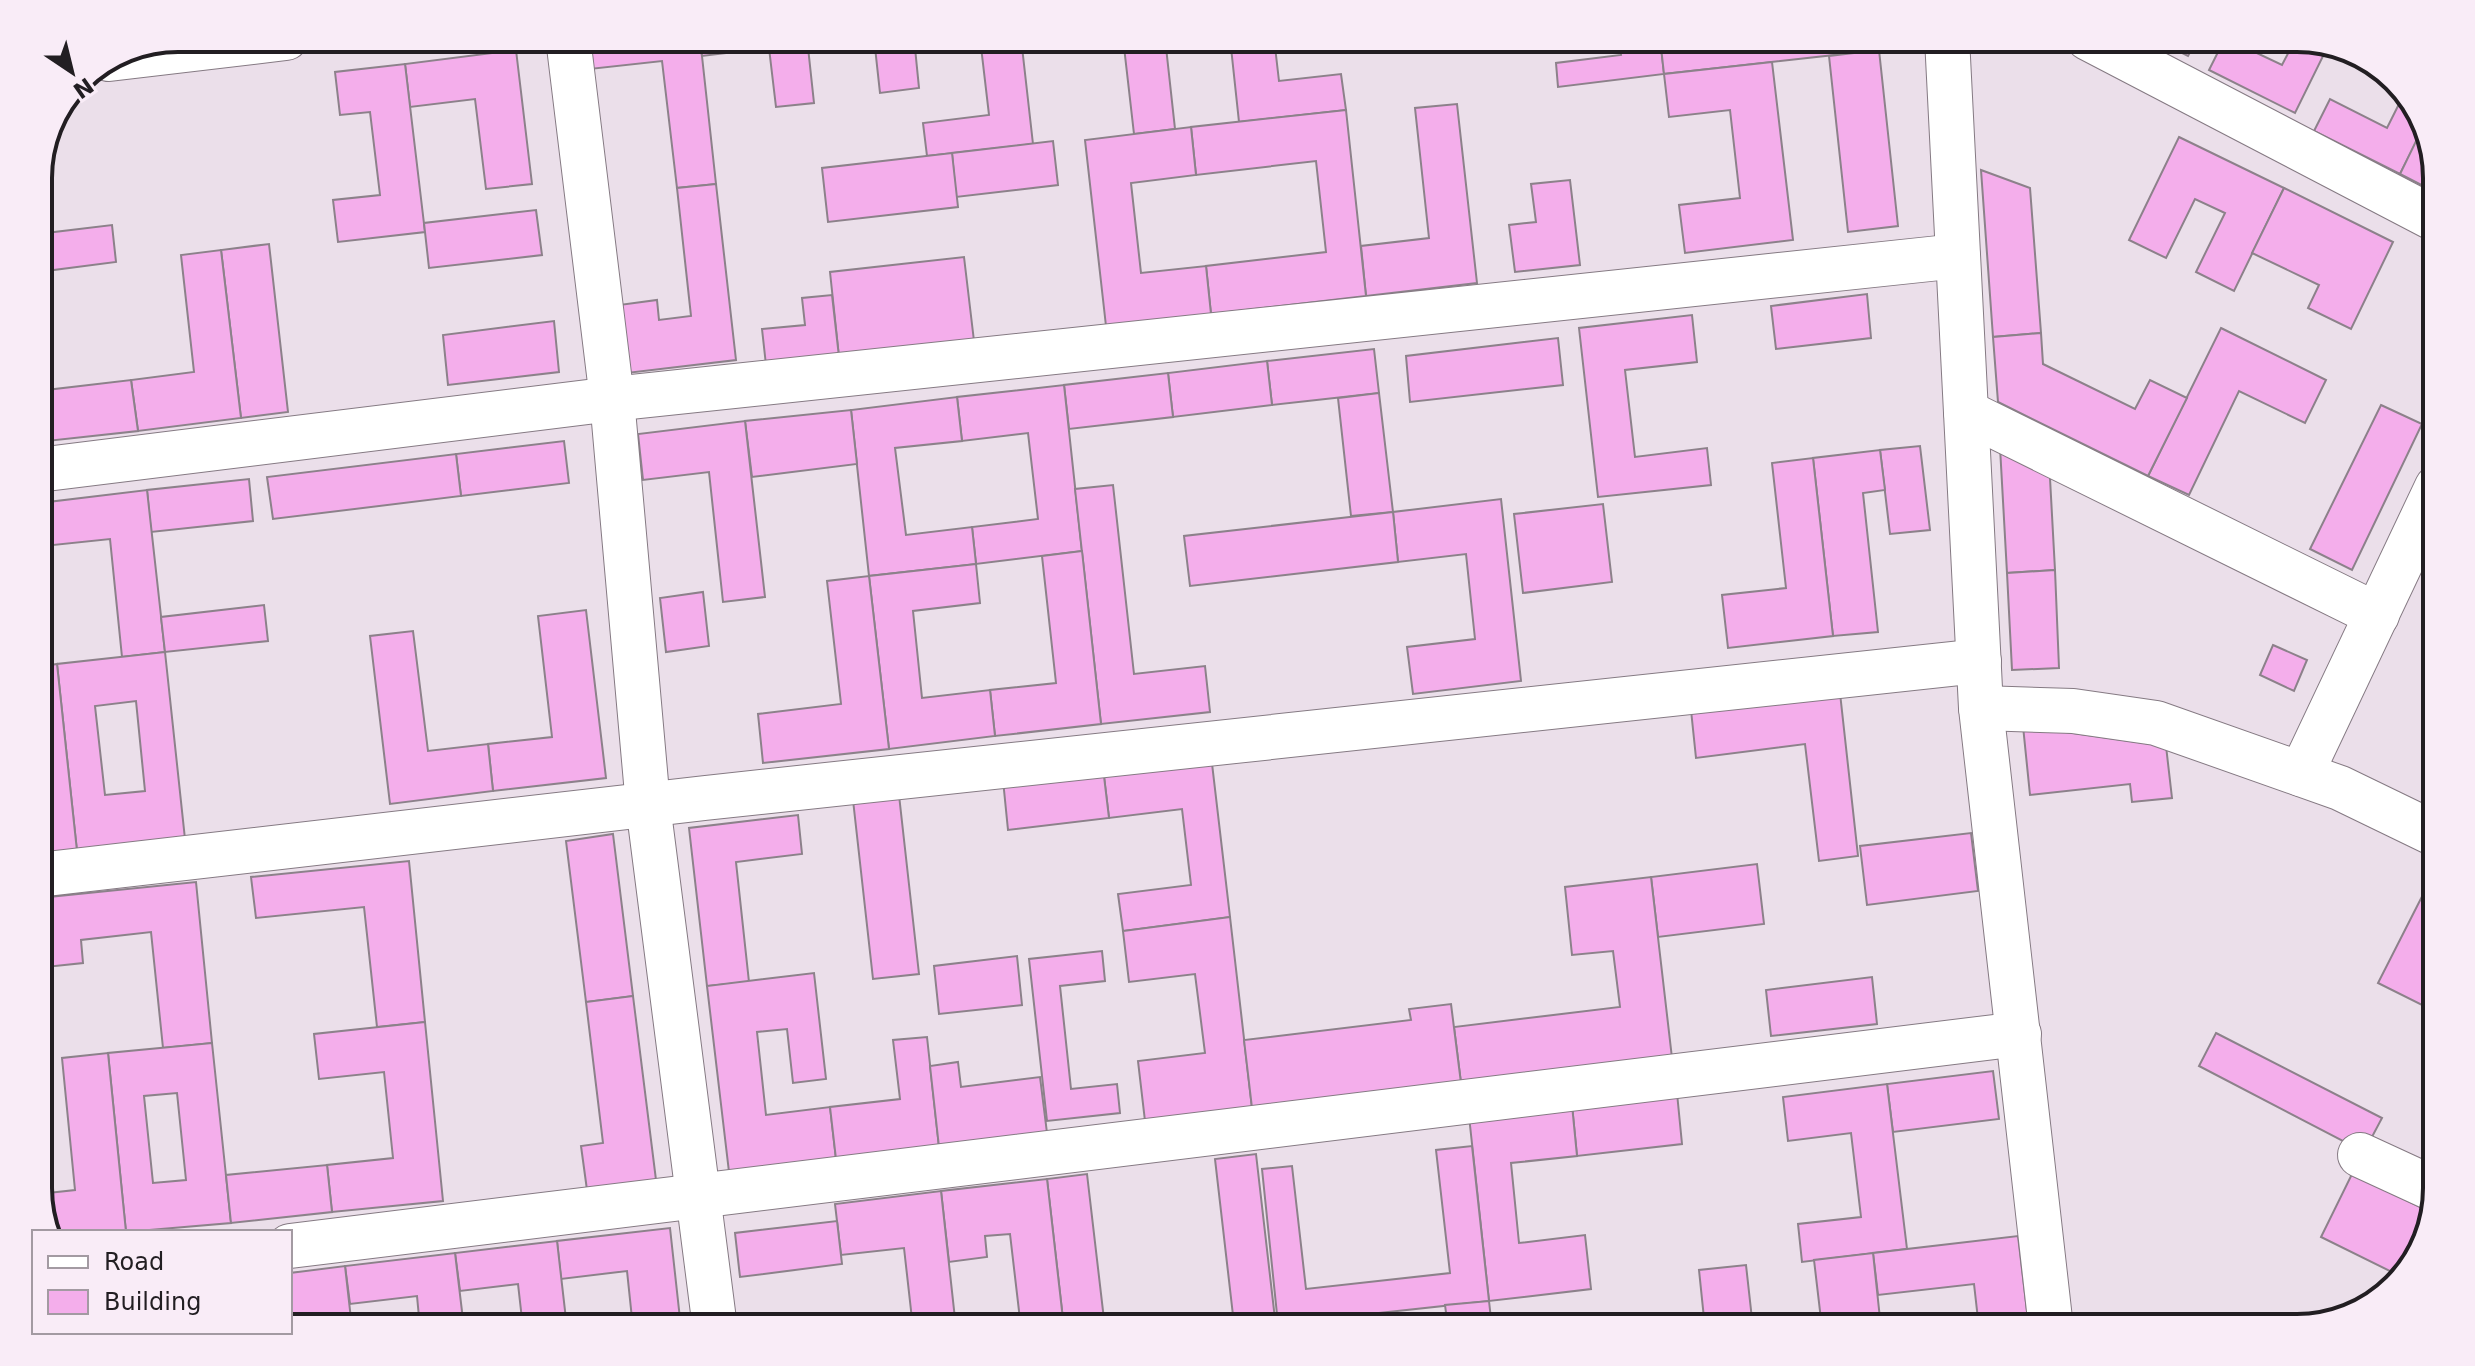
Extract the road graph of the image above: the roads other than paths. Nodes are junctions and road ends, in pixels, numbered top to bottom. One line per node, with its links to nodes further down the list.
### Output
1 (570, 52): 6 (street)
2 (1948, 52): 5 (street)
3 (2115, 52): 4 (street)
4 (2423, 213)
5 (1958, 256): 6 (street); 7 (street)
6 (612, 399): 8 (street); 14 (street)
7 (1966, 412): 10 (street); 11 (street)
8 (52, 468)
9 (2423, 517): 10 (street)
10 (2377, 615): 13 (street)
11 (1979, 661): 12 (street); 14 (street)
12 (1981, 708): 13 (street); 17 (street)
13 (2301, 774): 15 (street)
14 (648, 805): 16 (street); 20 (street)
15 (2423, 828)
16 (52, 873)
17 (2019, 1034): 20 (street); 23 (street)
18 (2360, 1155): 19 (street)
19 (2423, 1184)
20 (698, 1196): 21 (street); 22 (street)
21 (292, 1246)
22 (713, 1314)
23 (2049, 1314)

